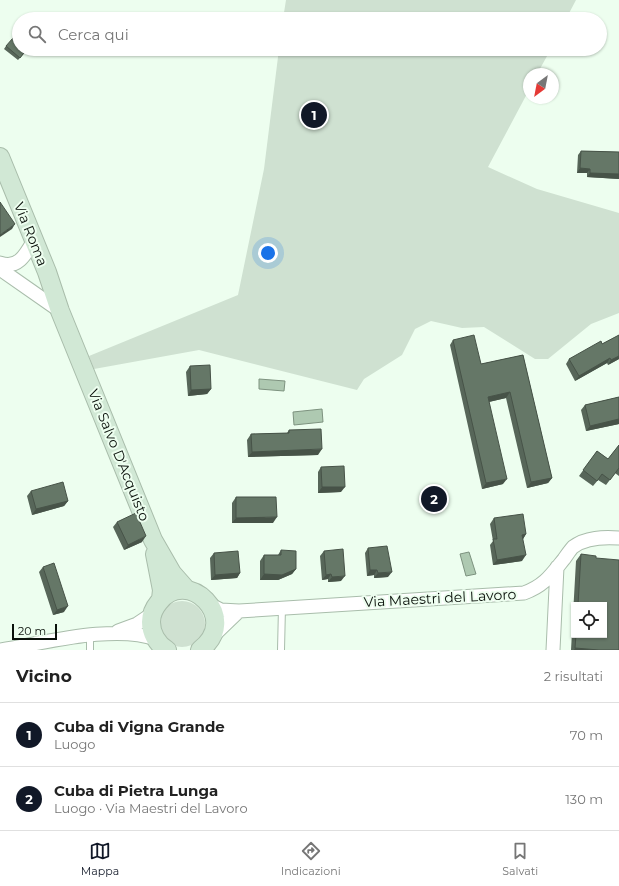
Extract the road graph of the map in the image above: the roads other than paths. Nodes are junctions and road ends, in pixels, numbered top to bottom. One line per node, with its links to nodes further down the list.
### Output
1 (0, 157): 2 (street, Via Roma)
2 (34, 240): 3 (street); 5 (street, Via Roma)
3 (0, 263)
4 (0, 269): 5 (street)
5 (60, 311): 6 (street, Via Roma)
6 (85, 370): 8 (street, Via Salvo D'Acquisto)
7 (619, 538): 9 (street, Via Maestri del Lavoro)
8 (153, 540): 10 (street); 11 (street)
9 (557, 567): 13 (street, Via Maestri del Lavoro); 23 (street)
10 (186, 590): 11 (street); 12 (street)
11 (161, 599): 15 (street)
12 (209, 604): 14 (street, Via Maestri del Lavoro); 19 (street)
13 (282, 607): 14 (street, Via Maestri del Lavoro); 22 (lane)
14 (239, 611): 19 (street)
15 (152, 614): 16 (street); 18 (street)
16 (113, 632): 17 (street); 18 (street)
17 (90, 636): 20 (street); 21 (lane)
18 (162, 644)
19 (206, 646)
20 (0, 650)
21 (90, 650)
22 (281, 650)
23 (553, 650)

